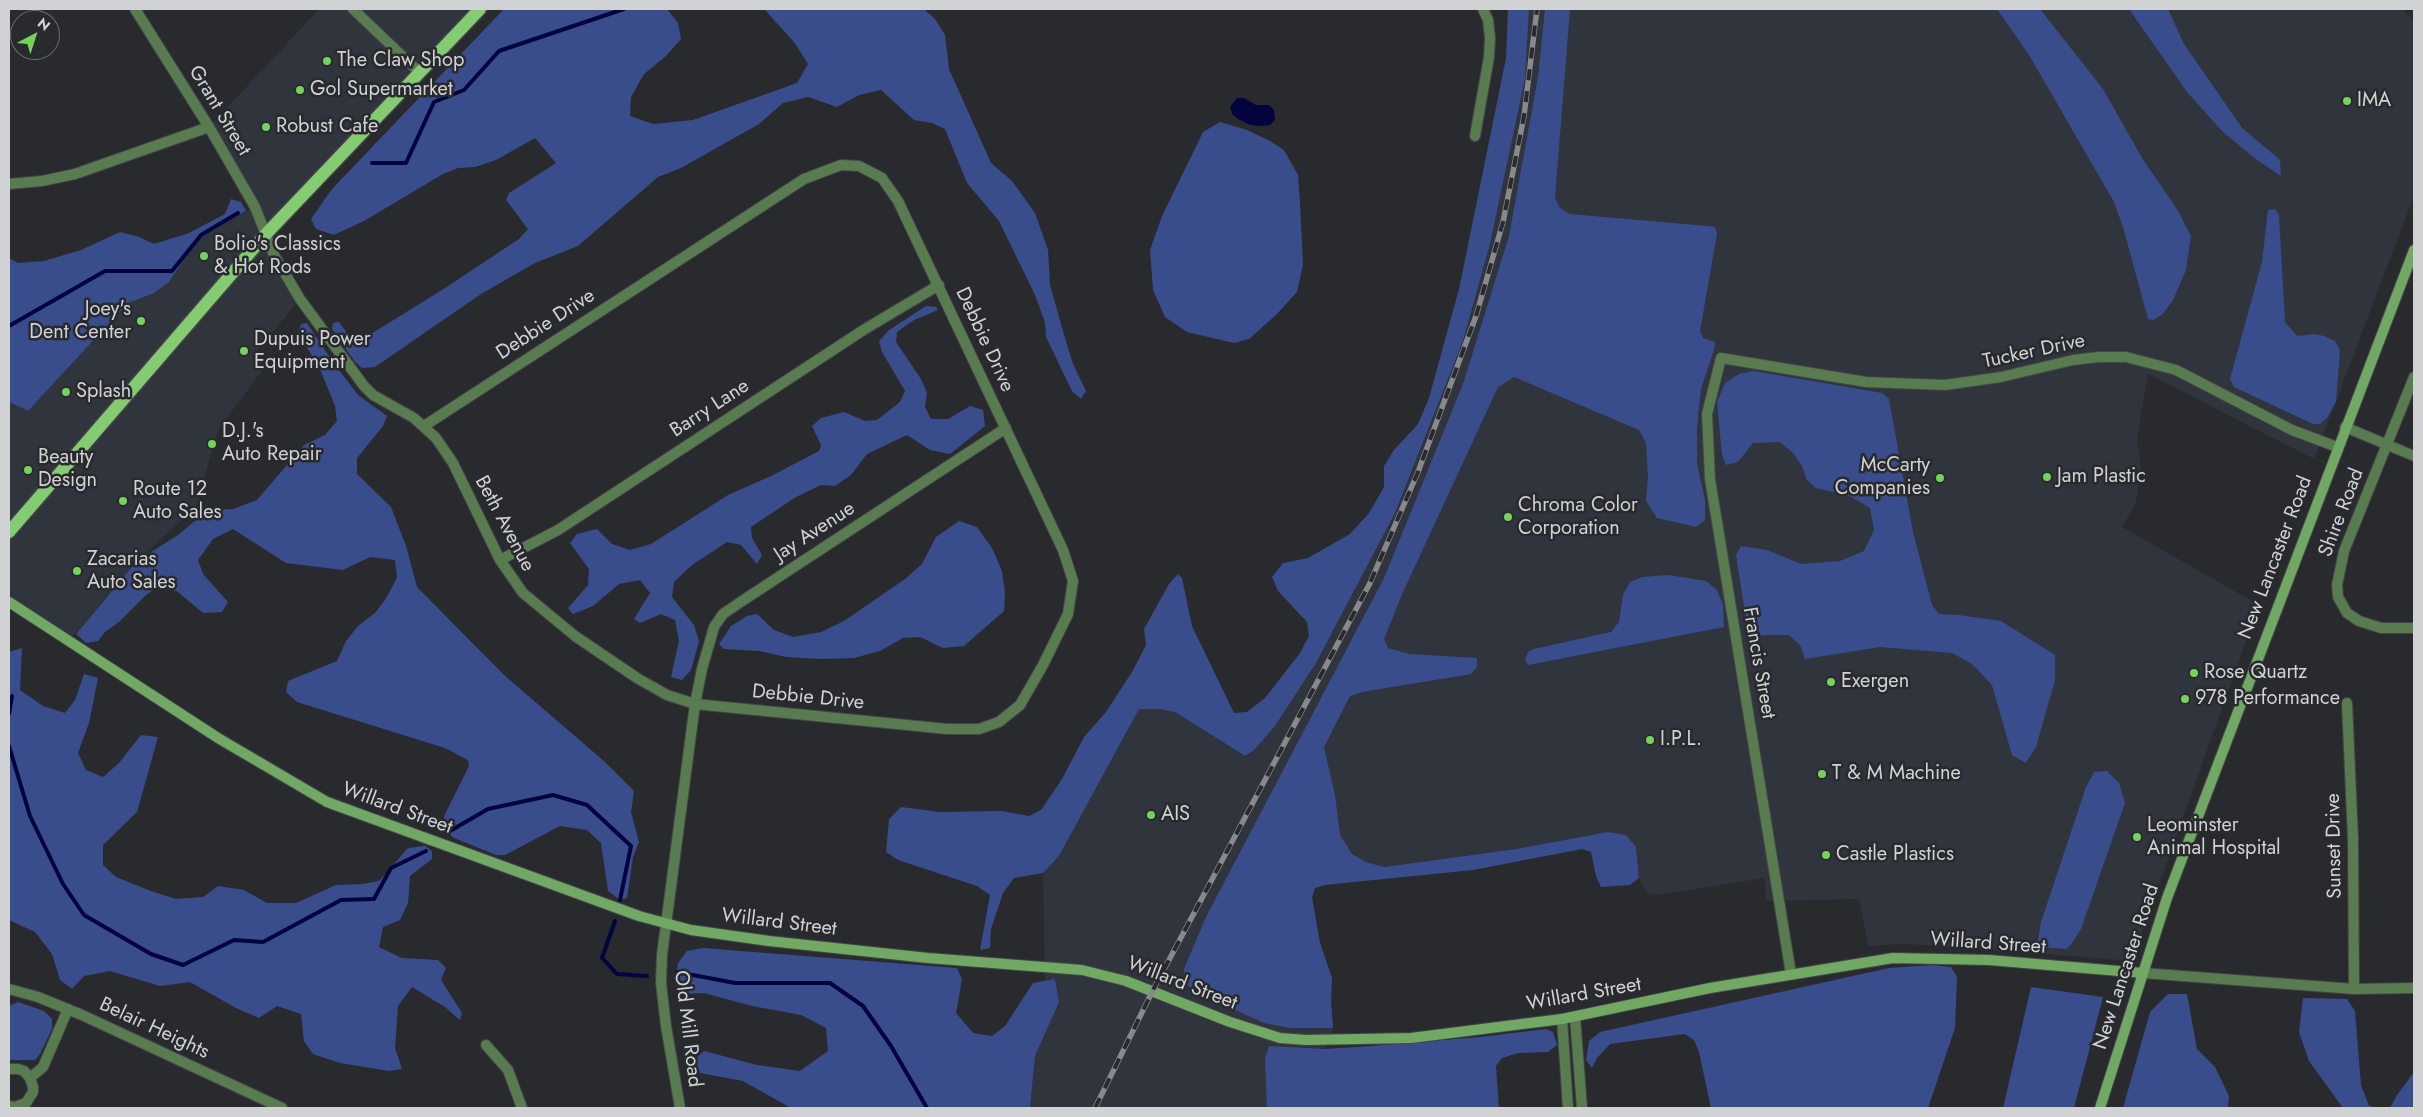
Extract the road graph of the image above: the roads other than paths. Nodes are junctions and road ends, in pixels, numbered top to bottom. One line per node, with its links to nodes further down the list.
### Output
1 (135, 9): 6 (street, Grant Street)
2 (353, 9): 5 (street)
3 (480, 9): 5 (main road)
4 (1483, 9): 7 (street)
5 (419, 72): 9 (main road)
6 (209, 127): 8 (street); 9 (street, Grant Street)
7 (1475, 136)
8 (9, 184)
9 (266, 234): 14 (street, Beth Avenue); 20 (main road)
10 (2414, 250): 15 (street, New Lancaster Road)
11 (939, 285): 14 (street, Debbie Drive); 16 (street, Debbie Drive); 21 (street, Barry Lane)
12 (1721, 358): 18 (street, Tucker Drive); 28 (street, Francis Street)
13 (2414, 377): 17 (street, Shire Road)
14 (424, 426): 21 (street, Beth Avenue)
15 (2345, 427): 17 (street); 18 (street, New Lancaster Road)
16 (1006, 428): 25 (street, Jay Avenue); 25 (street, Debbie Drive)
17 (2388, 444): 19 (street); 23 (street, Shire Road)
18 (2337, 447): 27 (street, New Lancaster Road)
19 (2414, 456)
20 (9, 532)
21 (500, 560): 25 (street, Beth Avenue)
22 (9, 602): 26 (street, Willard Street)
23 (2414, 628)
24 (2347, 703): 31 (street, Sunset Drive)
25 (695, 704): 26 (street)
26 (667, 924): 34 (street, Willard Street); 41 (street, Old Mill Road)
27 (2143, 973): 28 (street, Willard Street); 31 (street, Willard Street); 44 (street, New Lancaster Road)
28 (1791, 974): 33 (street, Willard Street)
29 (2414, 988): 31 (street, Willard Street)
30 (9, 989): 32 (street, Belair Heights)
31 (2354, 989)
32 (68, 1009): 37 (street); 39 (street, Belair Heights)
33 (1575, 1016): 34 (street, Willard Street); 43 (street)
34 (1562, 1019): 42 (street)
35 (486, 1045): 40 (street)
36 (9, 1069): 37 (street)
37 (30, 1078): 38 (street)
38 (9, 1106)
39 (282, 1108)
40 (522, 1108)
41 (680, 1108)
42 (1568, 1108)
43 (1582, 1108)
44 (2100, 1108)

